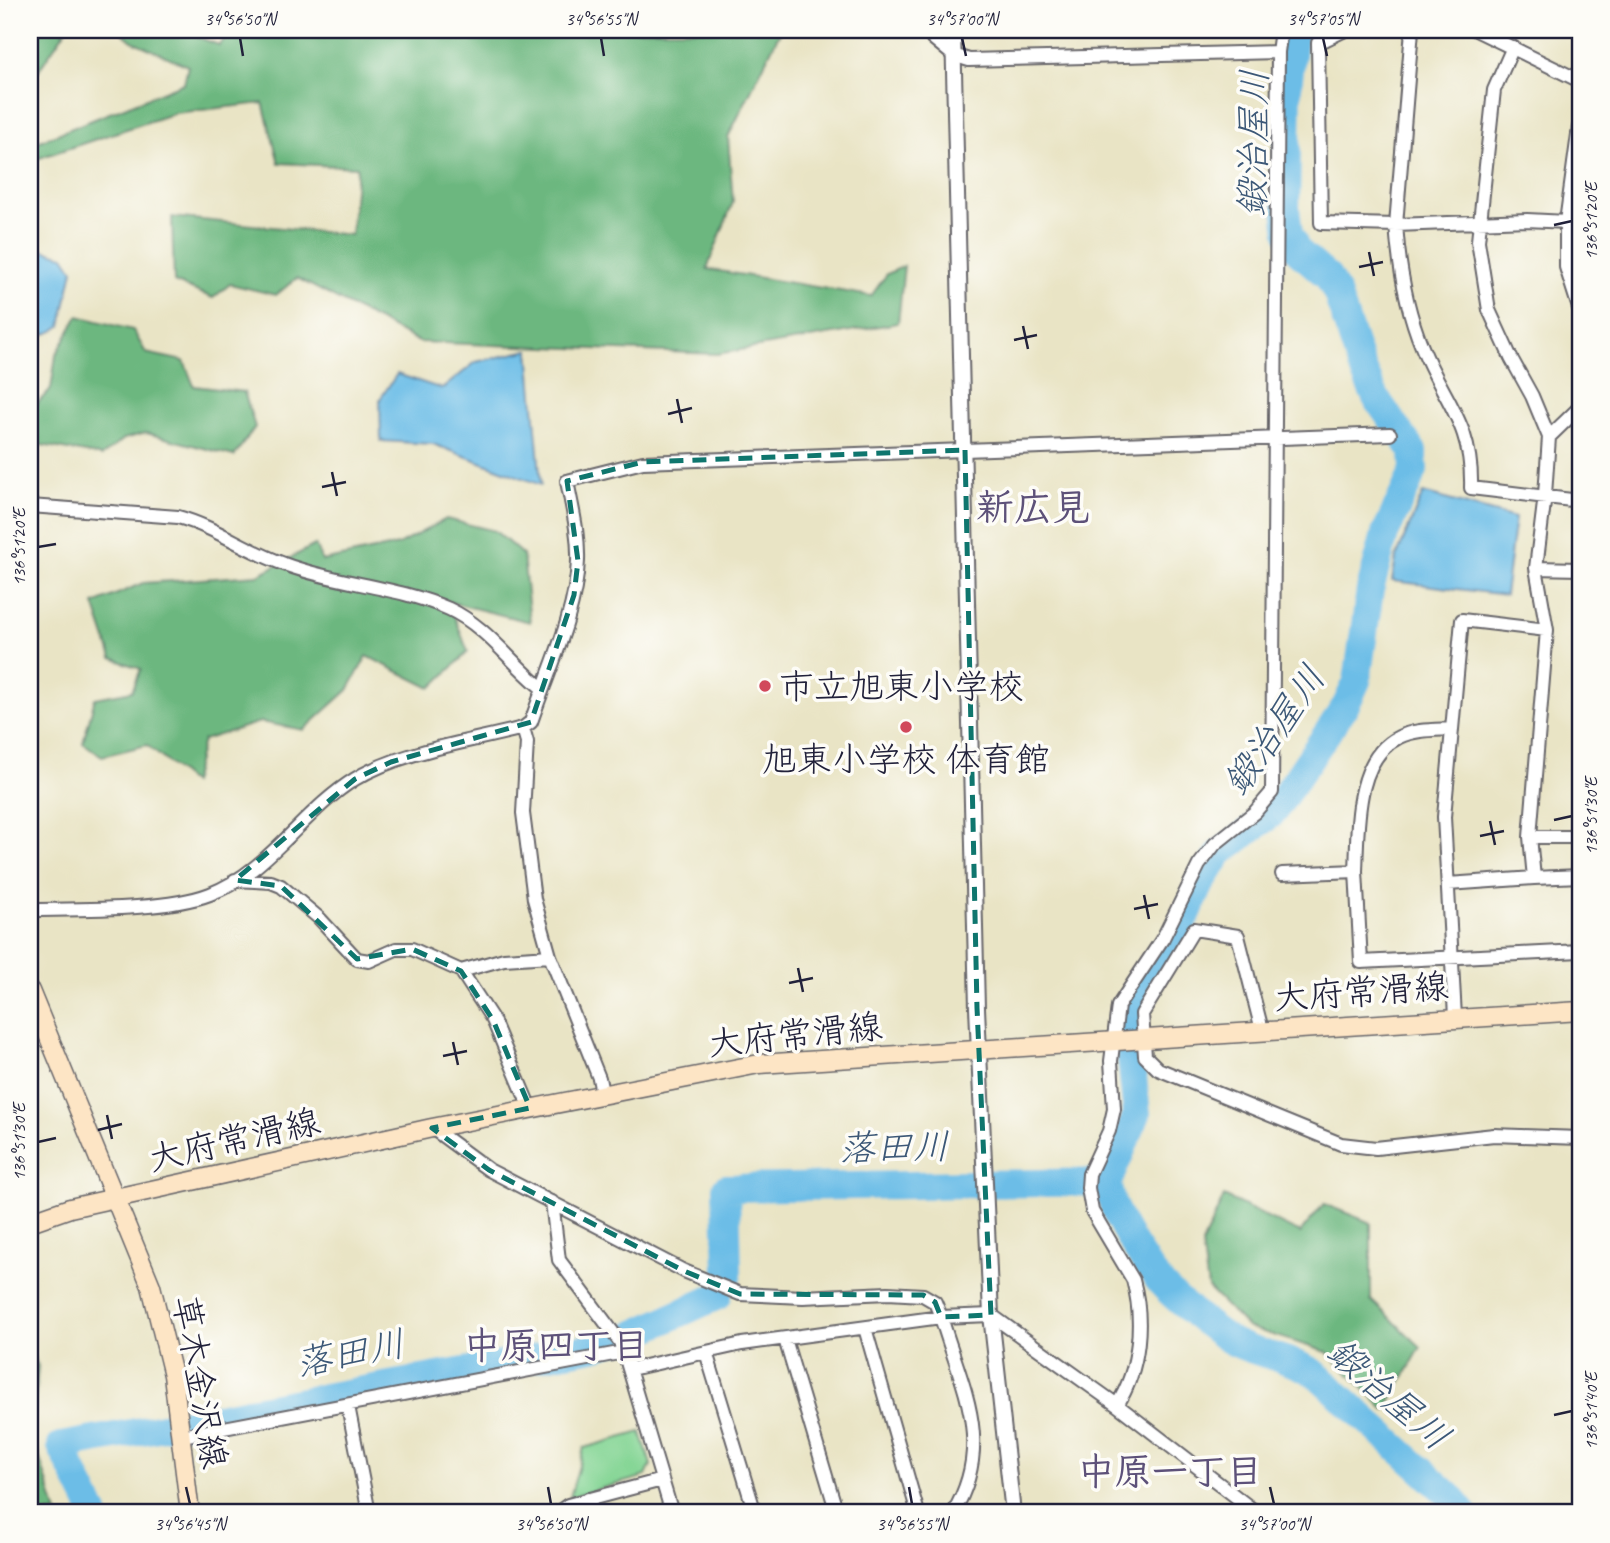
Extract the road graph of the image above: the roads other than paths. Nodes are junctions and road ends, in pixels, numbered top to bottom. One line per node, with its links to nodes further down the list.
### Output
1 (923, 30): 9 (street)
2 (953, 30): 9 (street)
3 (1281, 30): 8 (street)
4 (1345, 30): 14 (street)
5 (1412, 30): 14 (street)
6 (1476, 30): 7 (street)
7 (1513, 47): 10 (street); 13 (street)
8 (1278, 52): 9 (street); 19 (street)
9 (953, 55): 20 (street)
10 (1580, 81)
11 (1580, 127): 12 (street)
12 (1567, 222): 13 (street); 15 (street)
13 (1480, 224): 14 (street); 18 (street)
14 (1396, 225): 21 (street)
15 (1580, 307)
16 (1580, 407): 18 (street)
17 (1390, 434): 19 (street)
18 (1549, 437): 21 (street)
19 (1275, 440): 20 (street); 47 (street)
20 (965, 450): 27 (street); 48 (street)
21 (1545, 495): 22 (street); 24 (street)
22 (1580, 501)
23 (30, 506): 27 (street)
24 (1536, 568): 25 (street); 26 (street)
25 (1580, 569)
26 (1547, 630): 29 (street); 30 (street)
27 (542, 688): 28 (street)
28 (523, 728): 36 (street); 40 (street)
29 (1452, 729): 32 (street); 37 (street)
30 (1530, 837): 31 (street); 35 (street)
31 (1580, 837)
32 (1356, 871): 33 (street); 41 (street)
33 (1282, 874)
34 (1580, 876): 35 (street)
35 (1534, 878): 37 (street)
36 (234, 880): 38 (street); 42 (street)
37 (1448, 884): 41 (street)
38 (30, 910)
39 (1580, 951): 41 (street)
40 (550, 956): 42 (street); 49 (street)
41 (1452, 960): 45 (street)
42 (461, 971): 50 (street)
43 (30, 991): 53 (main road, 草木金沢線)
44 (1580, 1011): 45 (main road, 大府常滑線)
45 (1454, 1017): 46 (main road, 大府常滑線)
46 (1262, 1030): 47 (main road, 大府常滑線); 47 (street)
47 (1129, 1040): 48 (main road, 大府常滑線); 52 (street); 63 (street)
48 (979, 1052): 49 (main road, 大府常滑線); 56 (street)
49 (602, 1093): 50 (main road, 大府常滑線)
50 (530, 1108): 51 (main road, 大府常滑線)
51 (432, 1128): 53 (main road, 大府常滑線); 54 (street)
52 (1580, 1138)
53 (114, 1199): 55 (main road, 大府常滑線); 65 (main road, 草木金沢線)
54 (552, 1202): 57 (street); 60 (street)
55 (30, 1222)
56 (991, 1315): 57 (street); 63 (street); 77 (street)
57 (941, 1317): 58 (street); 76 (street)
58 (865, 1328): 59 (street); 75 (street)
59 (785, 1339): 61 (street); 74 (street)
60 (624, 1352): 62 (street); 64 (street)
61 (706, 1352): 62 (street); 73 (street)
62 (631, 1368): 66 (street)
63 (1117, 1405): 78 (street)
64 (348, 1406): 65 (street); 69 (street)
65 (182, 1436): 68 (main road, 草木金沢線)
66 (662, 1479): 67 (street); 72 (street)
67 (588, 1499): 70 (street); 71 (street)
68 (190, 1513)
69 (369, 1513)
70 (557, 1513)
71 (592, 1513)
72 (672, 1513)
73 (755, 1513)
74 (837, 1513)
75 (918, 1513)
76 (953, 1513)
77 (1013, 1513)
78 (1257, 1513)

